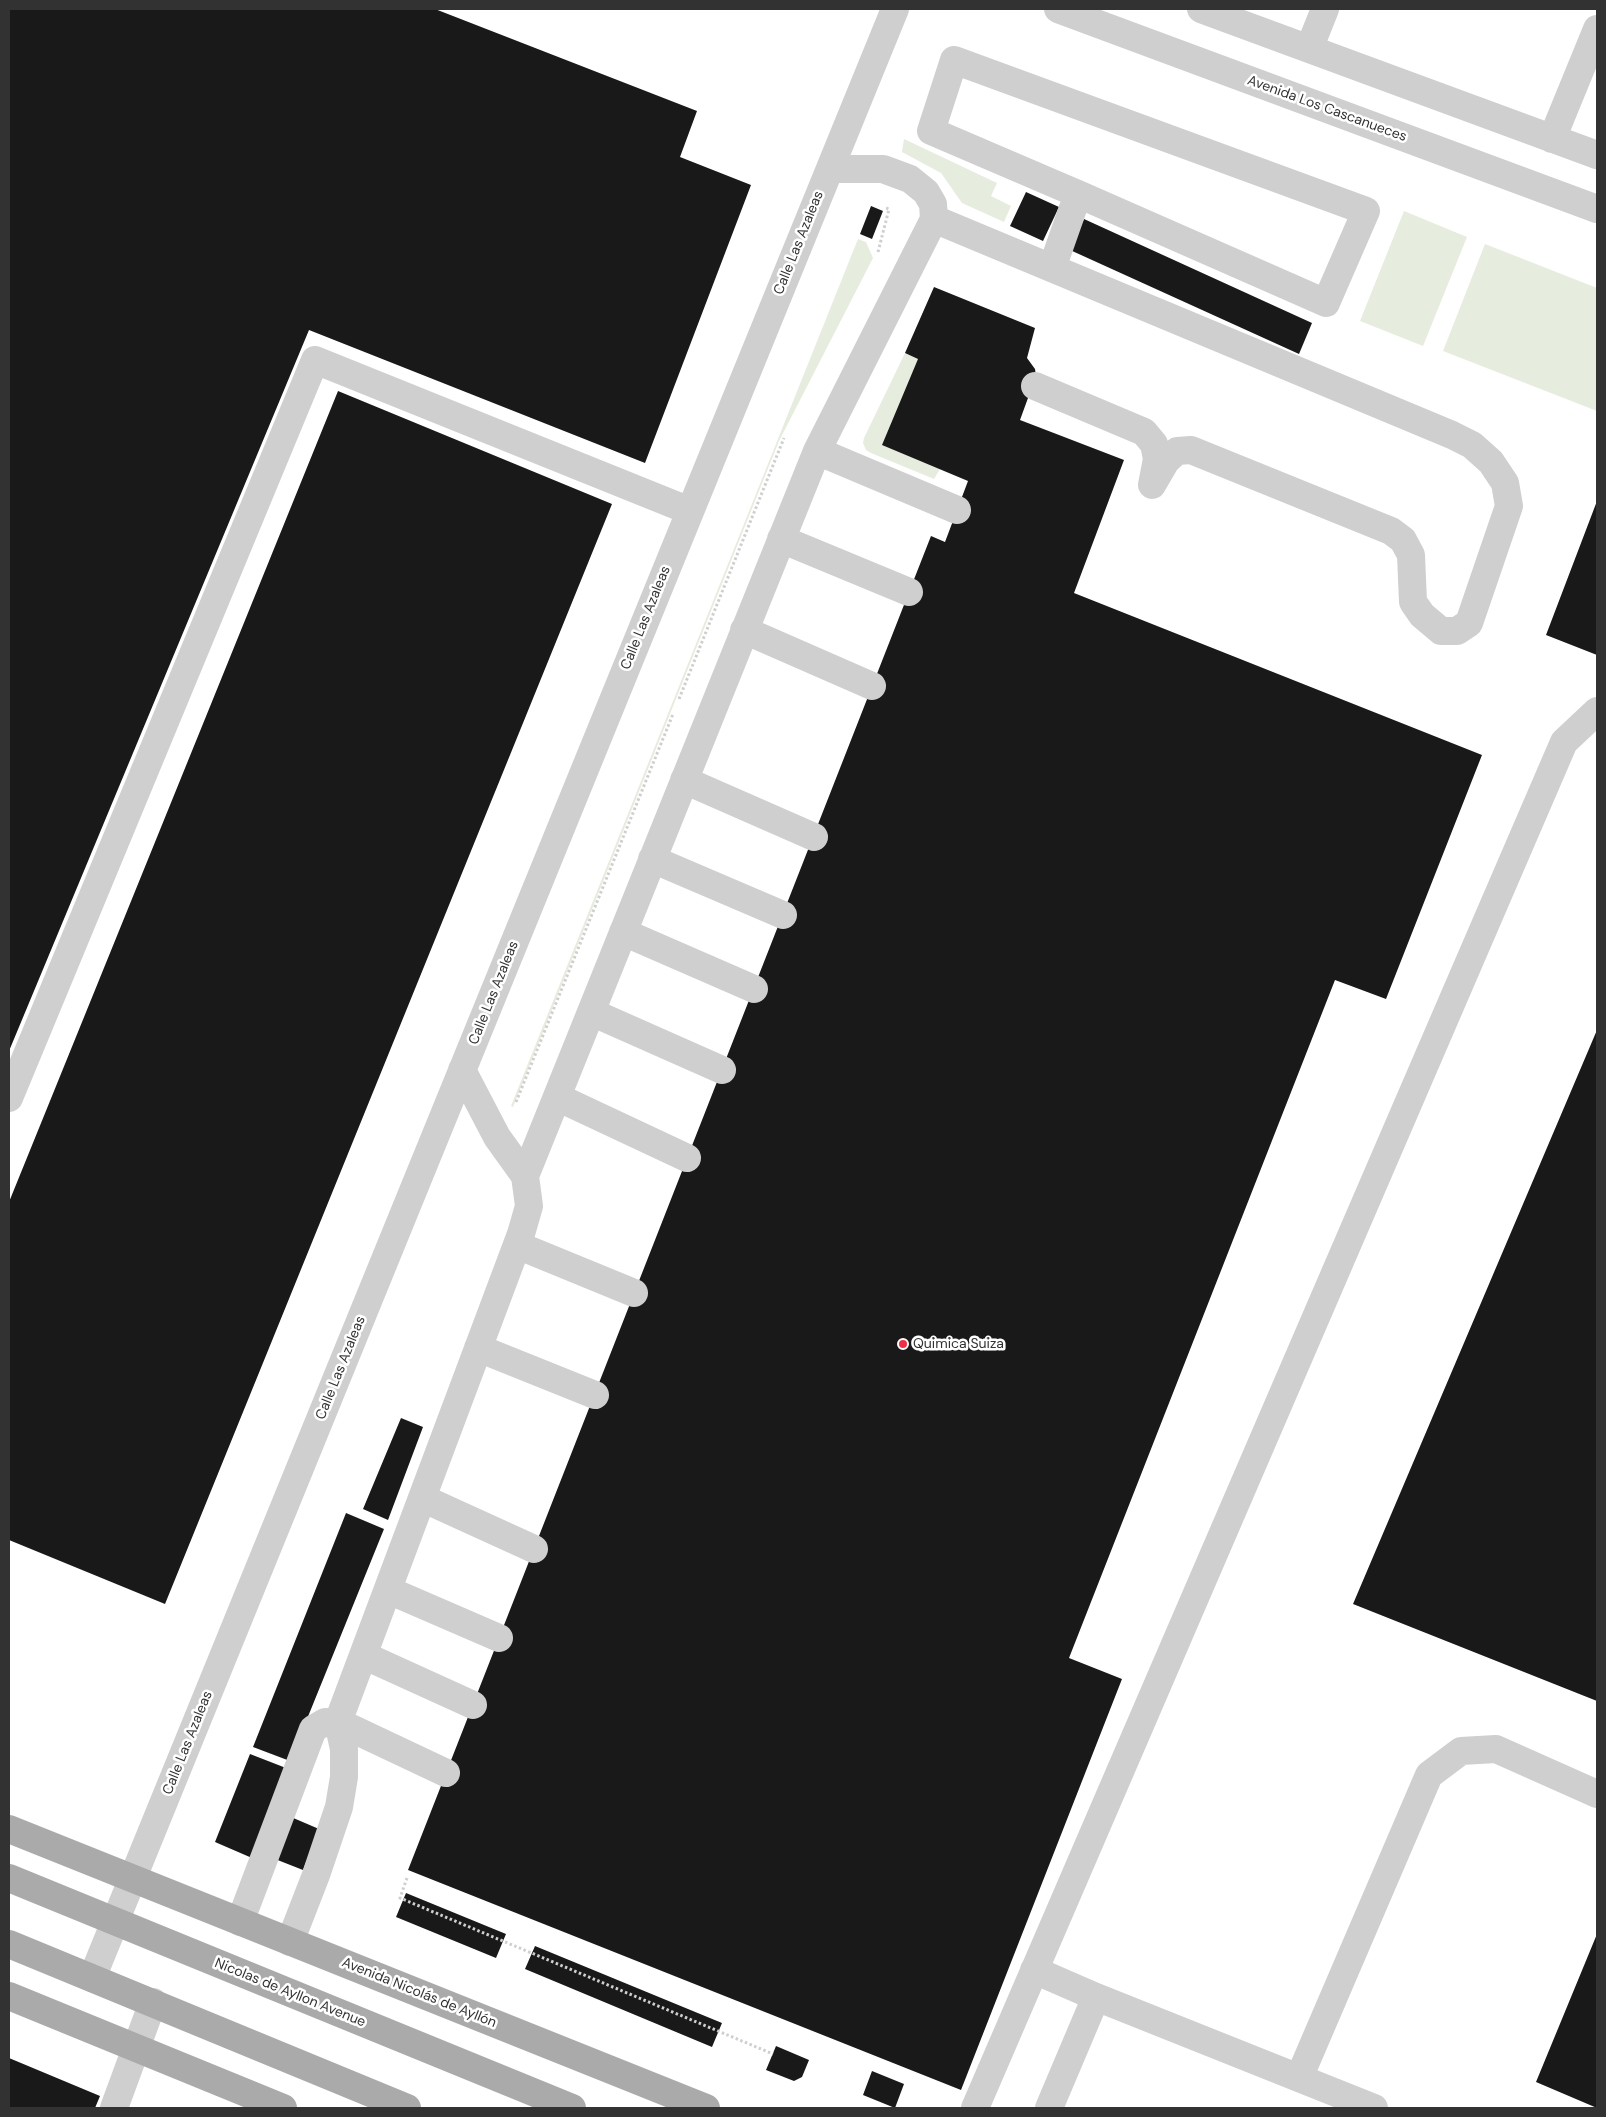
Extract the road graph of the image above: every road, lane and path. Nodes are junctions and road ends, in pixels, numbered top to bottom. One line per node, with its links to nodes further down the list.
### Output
1 (895, 9): 9 (street, Calle Las Azaleas)
2 (1058, 9): 11 (street, Avenida Los Cascanueces)
3 (1201, 9): 6 (street)
4 (1325, 9): 6 (street)
5 (1597, 29): 7 (street)
6 (1309, 49): 7 (street)
7 (1552, 139): 8 (street)
8 (1597, 156)
9 (830, 169): 12 (street); 17 (street, Calle Las Azaleas)
10 (1078, 194): 10 (street); 13 (street)
11 (1597, 208)
12 (934, 220): 13 (street); 15 (street)
13 (1052, 268): 14 (street)
14 (1035, 386)
15 (817, 451): 16 (street); 18 (street)
16 (956, 510)
17 (690, 511): 30 (street, Calle Las Azaleas); 33 (street)
18 (781, 539): 19 (street); 20 (street)
19 (909, 592)
20 (744, 630): 21 (street); 23 (street)
21 (872, 686)
22 (1597, 711): 57 (street)
23 (684, 780): 24 (street); 25 (street)
24 (814, 837)
25 (652, 859): 26 (street); 27 (street)
26 (783, 915)
27 (623, 932): 28 (street); 29 (street)
28 (754, 989)
29 (591, 1012): 31 (street); 32 (street)
30 (462, 1070): 35 (street); 51 (street, Calle Las Azaleas)
31 (722, 1070)
32 (556, 1097): 34 (street); 35 (street)
33 (9, 1098)
34 (687, 1158)
35 (525, 1176): 36 (street)
36 (517, 1245): 37 (street); 38 (street)
37 (634, 1294)
38 (478, 1348): 39 (street); 40 (street)
39 (595, 1395)
40 (422, 1498): 41 (street); 42 (street)
41 (534, 1549)
42 (388, 1590): 43 (street); 44 (street)
43 (499, 1638)
44 (364, 1655): 45 (street); 46 (street)
45 (473, 1705)
46 (338, 1722): 47 (street); 54 (street); 55 (street)
47 (446, 1773)
48 (1597, 1794): 64 (street)
49 (9, 1829): 51 (main road)
50 (9, 1878): 53 (main road, Nicolas de Ayllon Avenue)
51 (132, 1878): 53 (street, Calle Las Azaleas); 54 (main road, Avenida Nicolás de Ayllón)
52 (407, 1878): 63 (path)
53 (115, 1921): 58 (street, Calle Las Azaleas); 68 (main road, Nicolas de Ayllon Avenue)
54 (240, 1922): 55 (main road, Avenida Nicolás de Ayllón)
55 (290, 1942): 69 (main road, Avenida Nicolás de Ayllón)
56 (9, 1944): 58 (main road)
57 (1034, 1970): 60 (street); 70 (street)
58 (92, 1978): 61 (main road)
59 (9, 1996): 62 (main road)
60 (1096, 1997): 64 (street); 71 (street)
61 (153, 2002): 62 (street); 67 (main road)
62 (136, 2048): 65 (street); 66 (main road)
63 (773, 2054)
64 (1298, 2078): 72 (street)
65 (114, 2108)
66 (283, 2108)
67 (407, 2108)
68 (572, 2108)
69 (706, 2108)
70 (975, 2108)
71 (1049, 2108)
72 (1374, 2108)

